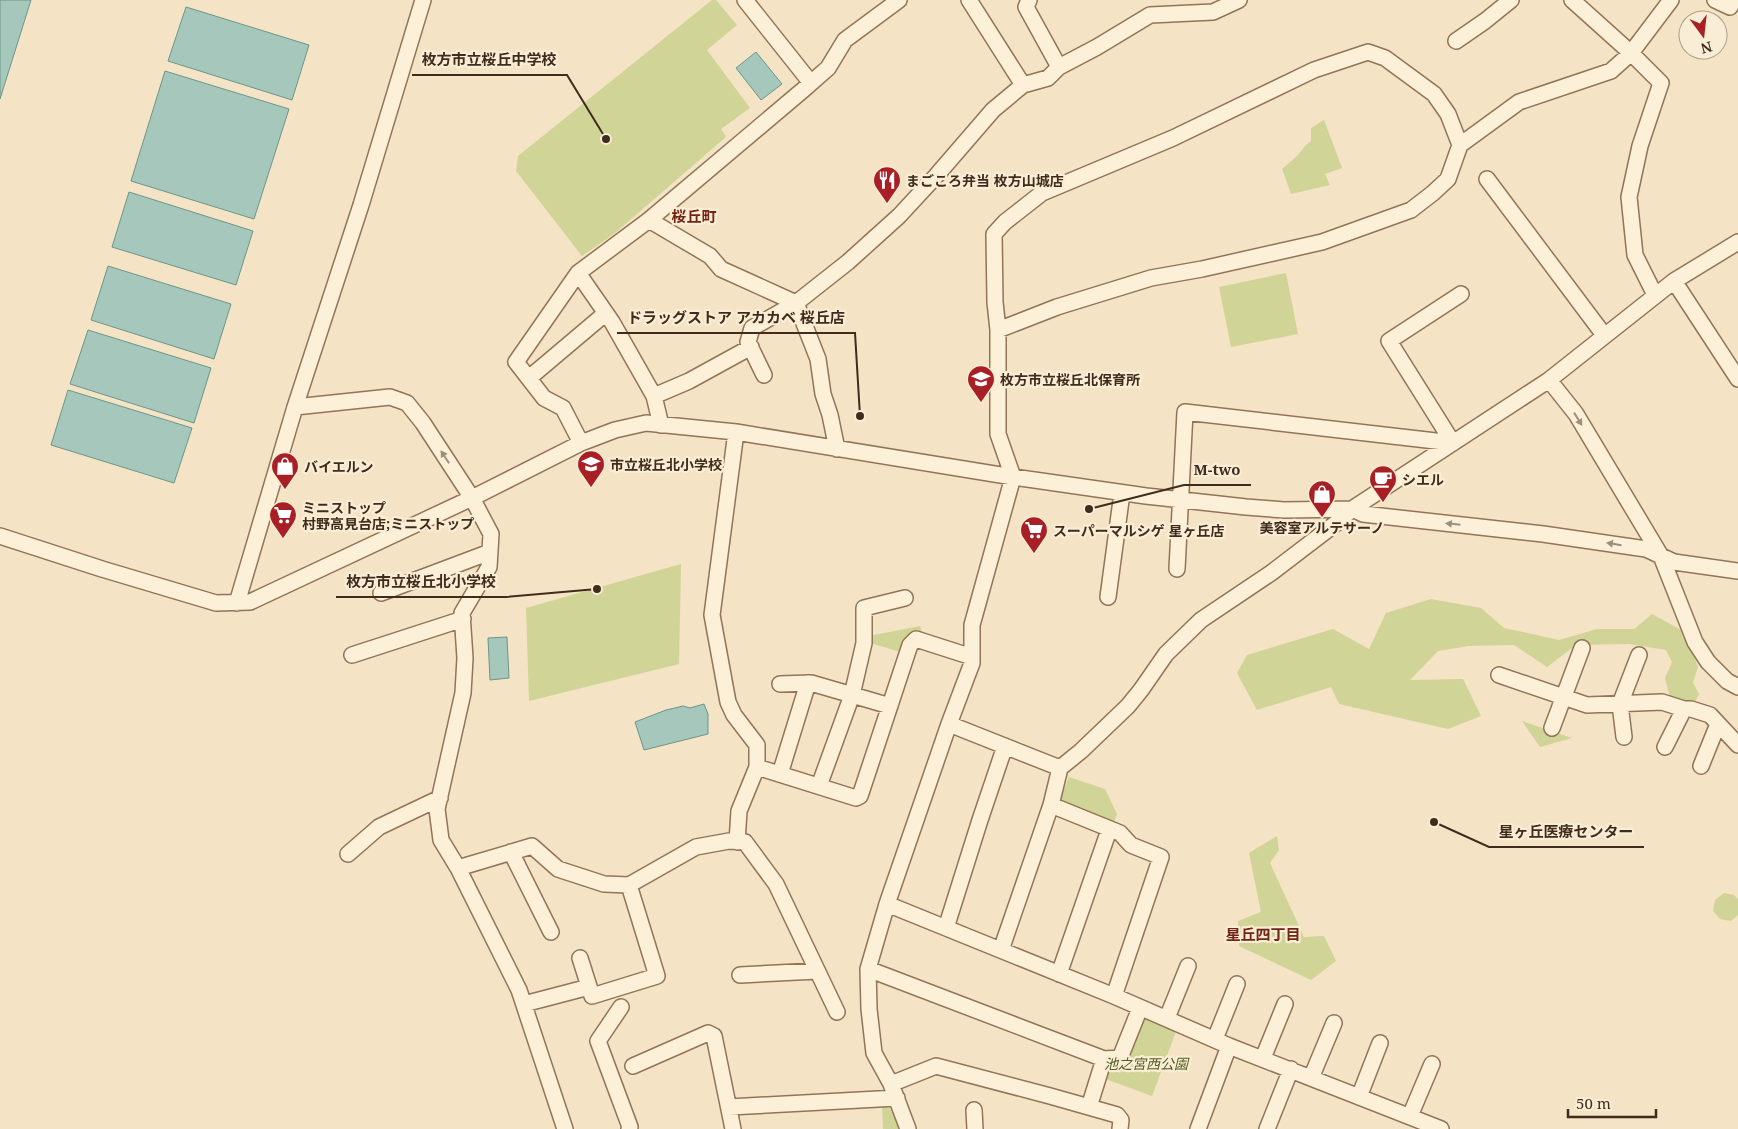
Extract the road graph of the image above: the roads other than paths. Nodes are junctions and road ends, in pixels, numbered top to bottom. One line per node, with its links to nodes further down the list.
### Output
1 (424, 0): 35 (street)
2 (745, 0): 15 (street)
3 (899, 0): 15 (street)
4 (969, 0): 16 (street)
5 (1028, 0): 14 (street)
6 (1238, 0): 14 (street)
7 (1511, 0): 12 (street)
8 (1671, 0): 13 (street)
9 (1715, 0): 10 (street)
10 (1734, 0)
11 (1580, 3): 13 (street)
12 (1456, 41)
13 (1631, 52): 17 (street); 24 (street)
14 (1059, 67): 16 (street)
15 (811, 83): 19 (street)
16 (1023, 85): 25 (street)
17 (1460, 145): 27 (street); 27 (street)
18 (1487, 179): 28 (street)
19 (649, 220): 21 (street); 25 (street)
20 (1738, 242): 22 (street)
21 (578, 273): 26 (street); 31 (street)
22 (1674, 281): 24 (street); 32 (street)
23 (1460, 294): 38 (street)
24 (1655, 295): 28 (street)
25 (796, 303): 29 (street); 40 (street)
26 (606, 312): 31 (street); 34 (street)
27 (998, 330): 41 (street)
28 (1604, 335): 33 (street)
29 (751, 348): 30 (street); 34 (street)
30 (764, 375)
31 (529, 378): 39 (street)
32 (1738, 379)
33 (1549, 380): 38 (street); 48 (street, one-way to 48)
34 (654, 396): 36 (street)
35 (295, 407): 43 (street, one-way to 35); 54 (street)
36 (661, 425): 37 (street); 39 (street)
37 (736, 432): 40 (street); 77 (street)
38 (1453, 443): 44 (street); 45 (street)
39 (581, 444): 43 (street)
40 (837, 449): 41 (street)
41 (1013, 477): 42 (street); 59 (street)
42 (1122, 493): 44 (street); 52 (street)
43 (472, 498): 47 (street); 54 (street)
44 (1181, 499): 45 (street); 49 (street)
45 (1352, 509): 48 (street, one-way to 45); 78 (street)
46 (0, 536): 54 (street)
47 (490, 552): 51 (street); 55 (street)
48 (1661, 556): 50 (street); 63 (street)
49 (1177, 570)
50 (1738, 571)
51 (381, 593)
52 (1108, 597)
53 (905, 598): 64 (street)
54 (237, 604)
55 (463, 619): 57 (street); 81 (street)
56 (1582, 648): 65 (street)
57 (352, 655)
58 (1639, 655): 66 (street)
59 (972, 657): 67 (street); 69 (street)
60 (1499, 675): 65 (street)
61 (808, 683): 62 (street); 64 (street); 79 (street)
62 (780, 684)
63 (1738, 687)
64 (852, 695): 67 (street); 80 (street)
65 (1564, 696): 66 (street); 71 (street)
66 (1620, 704): 68 (street); 72 (street)
67 (890, 706): 80 (street)
68 (1684, 710): 70 (street); 75 (street)
69 (949, 724): 74 (street); 89 (street)
70 (1718, 724): 73 (street); 76 (street)
71 (1552, 728)
72 (1624, 736)
73 (1738, 744)
74 (1005, 746): 78 (street); 90 (street)
75 (1665, 747)
76 (1700, 766)
77 (757, 767): 79 (street); 84 (street)
78 (1060, 768): 82 (street)
79 (780, 774): 80 (street)
80 (819, 786)
81 (440, 798): 86 (street); 87 (street)
82 (1051, 805): 83 (street); 92 (street)
83 (1109, 830): 97 (street); 101 (street)
84 (737, 842): 88 (street); 96 (street)
85 (510, 852): 87 (street); 88 (street); 91 (street)
86 (348, 854)
87 (458, 868): 102 (street)
88 (629, 885): 100 (street)
89 (888, 904): 90 (street); 95 (street)
90 (946, 928): 92 (street)
91 (551, 932)
92 (1001, 950): 97 (street)
93 (580, 958): 100 (street)
94 (1188, 966): 107 (street)
95 (868, 969): 113 (street); 118 (street)
96 (817, 971): 98 (street); 106 (street)
97 (1059, 974): 101 (street)
98 (740, 975)
99 (1237, 984): 109 (street)
100 (589, 987): 102 (street)
101 (1114, 996): 105 (street)
102 (524, 1004): 125 (street)
103 (1285, 1004): 112 (street)
104 (621, 1007): 126 (street)
105 (1140, 1008): 107 (street); 113 (street)
106 (837, 1012)
107 (1167, 1018): 109 (street)
108 (1334, 1023): 117 (street)
109 (1214, 1039): 111 (street)
110 (1380, 1042): 119 (street)
111 (1229, 1046): 112 (street); 131 (street)
112 (1263, 1058): 116 (street)
113 (1104, 1059): 122 (street)
114 (1432, 1064): 124 (street)
115 (633, 1066): 121 (street)
116 (1291, 1069): 117 (street); 132 (street)
117 (1311, 1078): 119 (street)
118 (891, 1084): 120 (street); 122 (street)
119 (1359, 1097): 124 (street)
120 (897, 1098): 121 (street); 128 (street)
121 (729, 1106): 127 (street)
122 (1089, 1107): 130 (street)
123 (974, 1110): 129 (street)
124 (1410, 1116): 133 (street)
125 (565, 1129)
126 (629, 1129)
127 (733, 1129)
128 (908, 1129)
129 (975, 1129)
130 (1120, 1129)
131 (1198, 1129)
132 (1267, 1129)
133 (1442, 1129)

